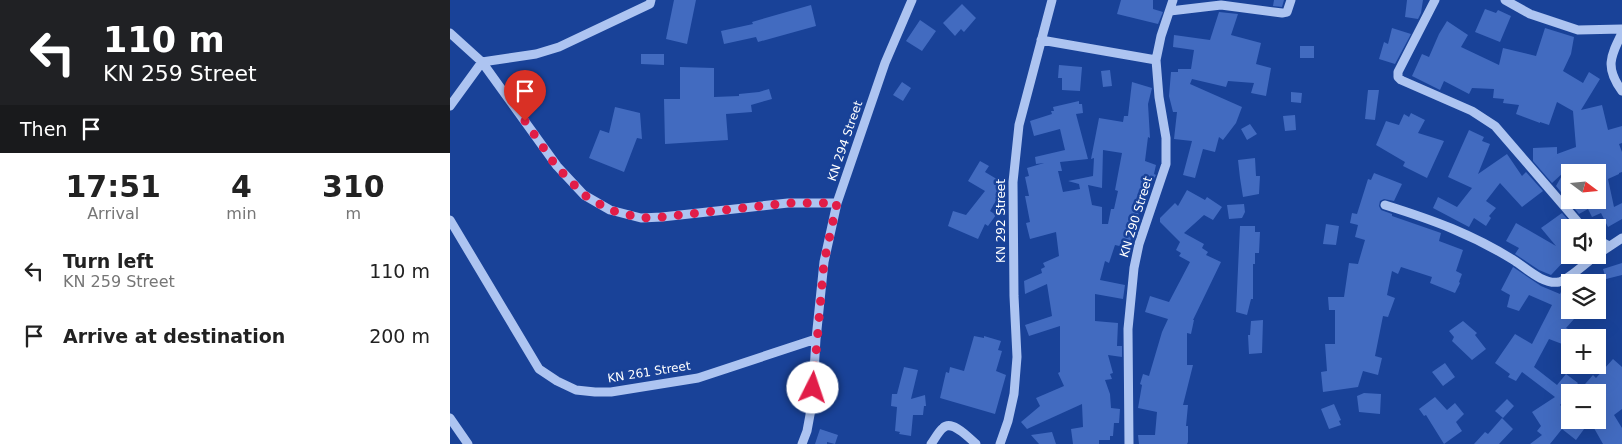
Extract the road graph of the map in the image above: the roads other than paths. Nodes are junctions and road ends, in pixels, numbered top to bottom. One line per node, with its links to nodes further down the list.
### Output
1 (651, 0): 14 (street)
2 (912, 0): 17 (street, KN 294 Street)
3 (1052, 0): 12 (street, KN 292 Street)
4 (1173, 0): 8 (street, KN 290 Street)
5 (1291, 0): 8 (street)
6 (1435, 0): 19 (street)
7 (1505, 0): 9 (street)
8 (1170, 11): 13 (street, KN 290 Street)
9 (1622, 29)
10 (450, 33): 14 (street)
11 (1622, 33): 15 (street)
12 (1041, 40): 13 (street); 32 (street, KN 292 Street)
13 (1156, 60): 33 (street, KN 290 Street)
14 (482, 62): 16 (street); 17 (street)
15 (1622, 91)
16 (450, 106)
17 (837, 203): 26 (street, KN 294 Street)
18 (1385, 204): 25 (street)
19 (1574, 219)
20 (450, 220): 26 (street, KN 261 Street)
21 (1622, 238): 23 (street)
22 (1606, 244): 23 (street)
23 (1609, 246): 24 (street)
24 (1606, 248)
25 (1585, 264)
26 (816, 340): 29 (street, KN 294 Street)
27 (450, 418): 28 (street)
28 (468, 444)
29 (802, 444)
30 (931, 444): 31 (street)
31 (976, 444)
32 (1000, 444)
33 (1129, 444)

